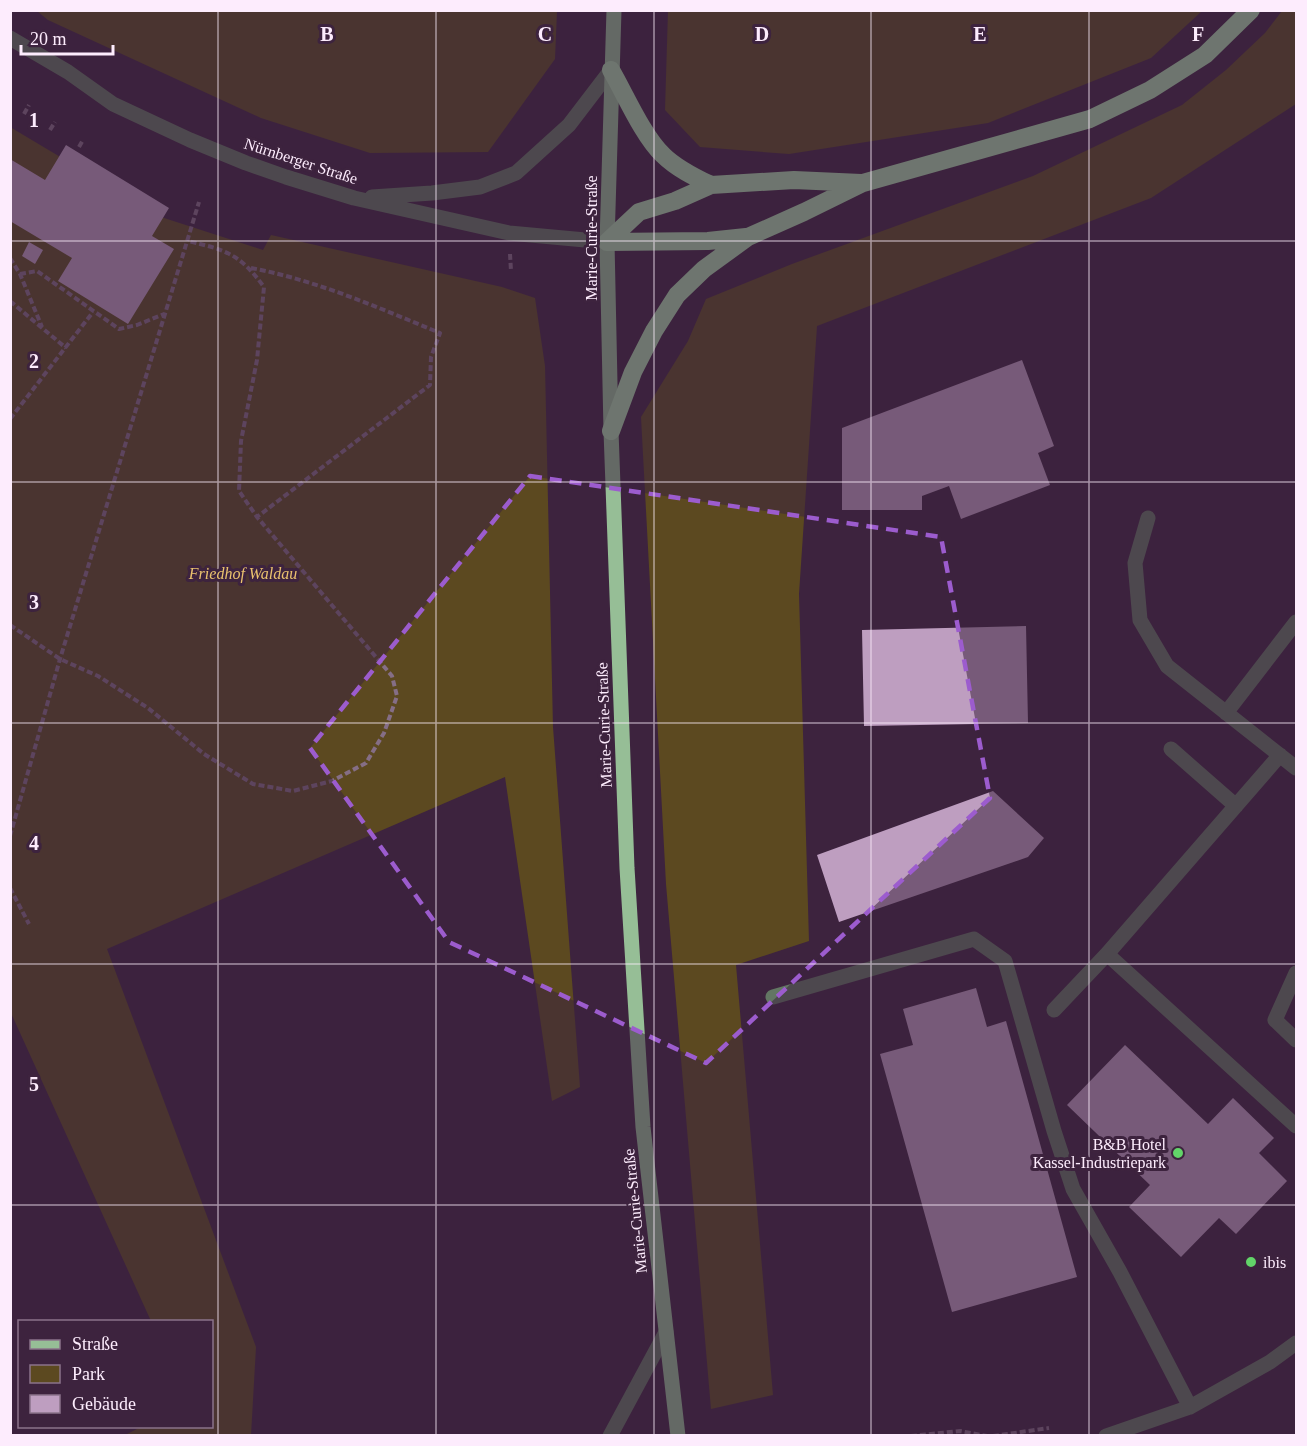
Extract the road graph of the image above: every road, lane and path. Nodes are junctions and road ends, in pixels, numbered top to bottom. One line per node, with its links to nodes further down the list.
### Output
1 (614, 10): 4 (main road, Marie-Curie-Straße)
2 (1251, 10): 11 (highway)
3 (10, 38): 13 (street, Nürnberger Straße)
4 (611, 70): 12 (highway); 13 (street); 17 (main road, Marie-Curie-Straße)
5 (29, 105): 6 (path)
6 (24, 114)
7 (54, 122): 8 (path)
8 (50, 130)
9 (83, 140): 10 (path)
10 (79, 147)
11 (863, 183): 12 (highway); 15 (highway)
12 (711, 184): 17 (highway)
13 (354, 198): 17 (street, Nürnberger Straße)
14 (199, 202): 16 (path)
15 (748, 237): 17 (highway); 27 (highway)
16 (188, 241): 19 (path); 23 (path)
17 (607, 242): 27 (main road, Marie-Curie-Straße)
18 (10, 258): 20 (path)
19 (250, 268): 28 (path); 28 (path)
20 (20, 274): 22 (path); 24 (path)
21 (10, 301): 24 (path)
22 (93, 312): 23 (path); 25 (path)
23 (165, 314): 32 (path)
24 (42, 327): 25 (path)
25 (66, 348): 26 (path)
26 (10, 418)
27 (611, 431): 47 (main road, Marie-Curie-Straße)
28 (257, 517): 32 (path)
29 (1148, 518): 33 (street)
30 (1296, 622): 33 (street)
31 (10, 625): 32 (path)
32 (60, 659): 38 (path)
33 (1226, 713): 35 (street)
34 (1171, 749): 37 (street)
35 (1280, 755): 36 (street); 37 (street)
36 (1296, 768)
37 (1236, 806): 41 (street)
38 (10, 836)
39 (10, 888): 40 (path)
40 (29, 924)
41 (1107, 954): 44 (street); 46 (street)
42 (1296, 973): 45 (street)
43 (773, 997): 49 (street)
44 (1054, 1010)
45 (1296, 1040)
46 (1296, 1126)
47 (666, 1332): 51 (street); 52 (main road, Marie-Curie-Straße)
48 (1296, 1343): 49 (street)
49 (1190, 1407): 56 (street)
50 (1049, 1428): 55 (path)
51 (610, 1436)
52 (678, 1436)
53 (911, 1436): 54 (path)
54 (987, 1436)
55 (993, 1436)
56 (1106, 1436)

